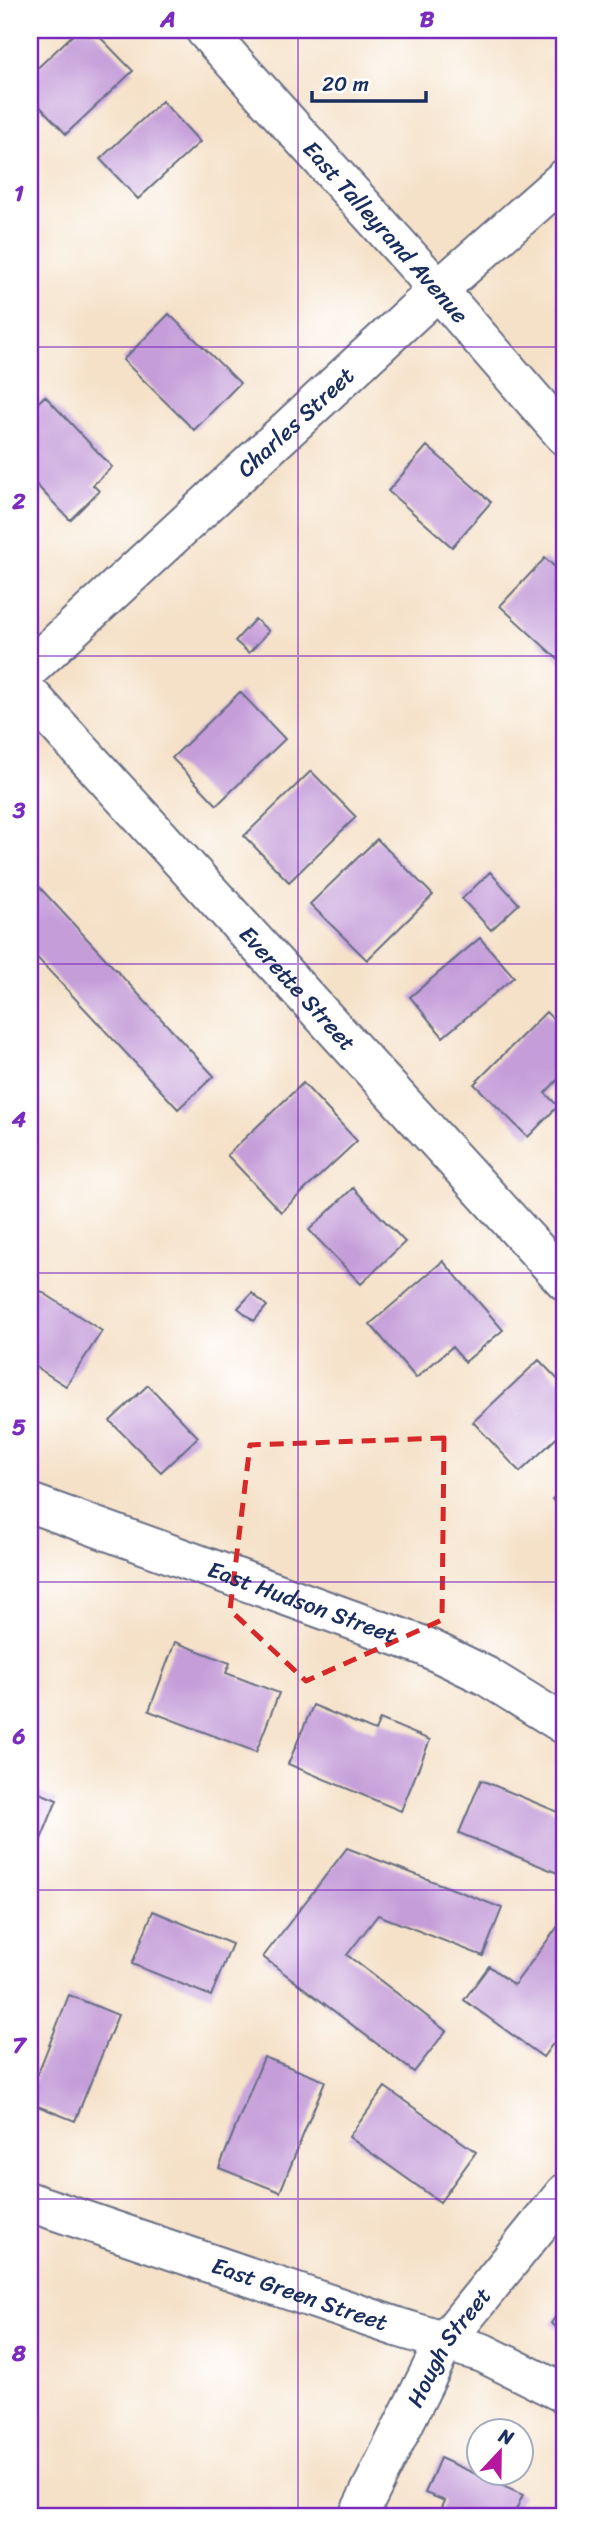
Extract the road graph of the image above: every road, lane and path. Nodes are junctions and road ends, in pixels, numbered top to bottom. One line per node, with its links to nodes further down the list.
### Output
1 (205, 30): 3 (street, East Talleyrand Avenue)
2 (565, 178): 3 (street, Charles Street)
3 (438, 290): 4 (street, East Talleyrand Avenue); 5 (street, Charles Street)
4 (565, 436)
5 (30, 668)
6 (30, 695): 7 (street, Everette Street)
7 (565, 1281)
8 (30, 1503): 9 (street, East Hudson Street)
9 (565, 1725)
10 (565, 2193): 12 (street, Hough Street)
11 (30, 2202): 12 (street, East Green Street)
12 (445, 2341): 13 (street, East Green Street); 14 (street, Hough Street)
13 (565, 2394)
14 (358, 2516)

